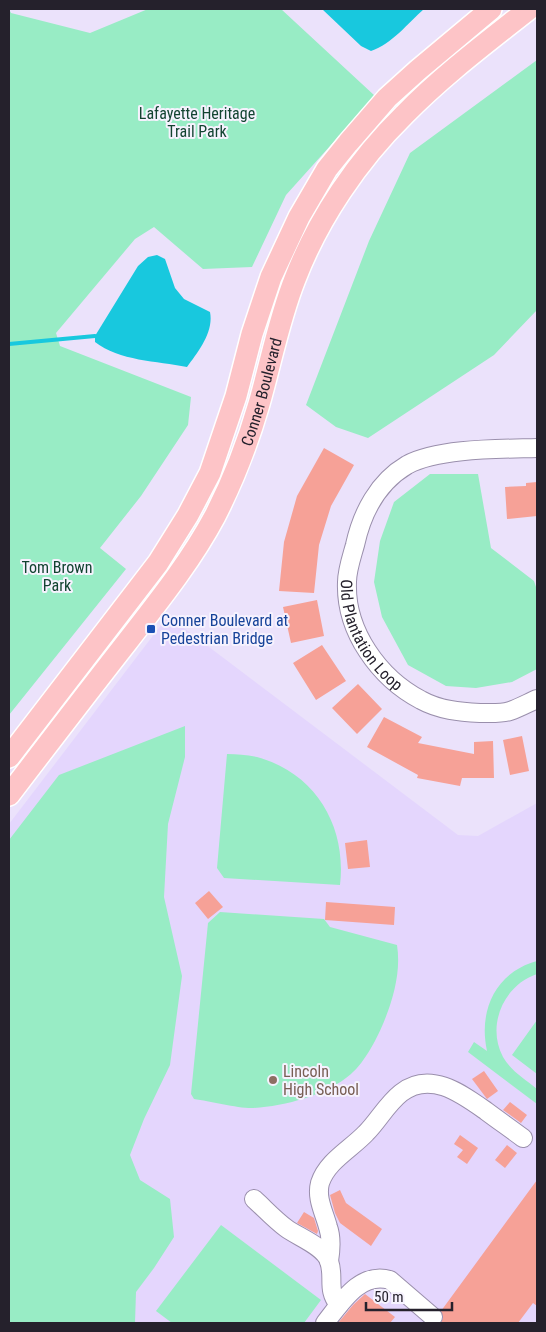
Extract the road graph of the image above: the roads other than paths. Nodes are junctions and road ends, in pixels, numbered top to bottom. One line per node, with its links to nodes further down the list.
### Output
1 (491, 9): 4 (main road, Conner Boulevard)
2 (529, 9): 5 (main road, Conner Boulevard)
3 (537, 448): 6 (street, Old Plantation Loop)
4 (131, 599): 5 (main road); 7 (main road, Conner Boulevard)
5 (150, 612): 8 (main road, Conner Boulevard)
6 (537, 699)
7 (9, 757)
8 (9, 795)
9 (523, 1138): 11 (street)
10 (254, 1200): 11 (street)
11 (329, 1261): 12 (street)
12 (339, 1306): 13 (street); 14 (street)
13 (433, 1317)
14 (325, 1323)

